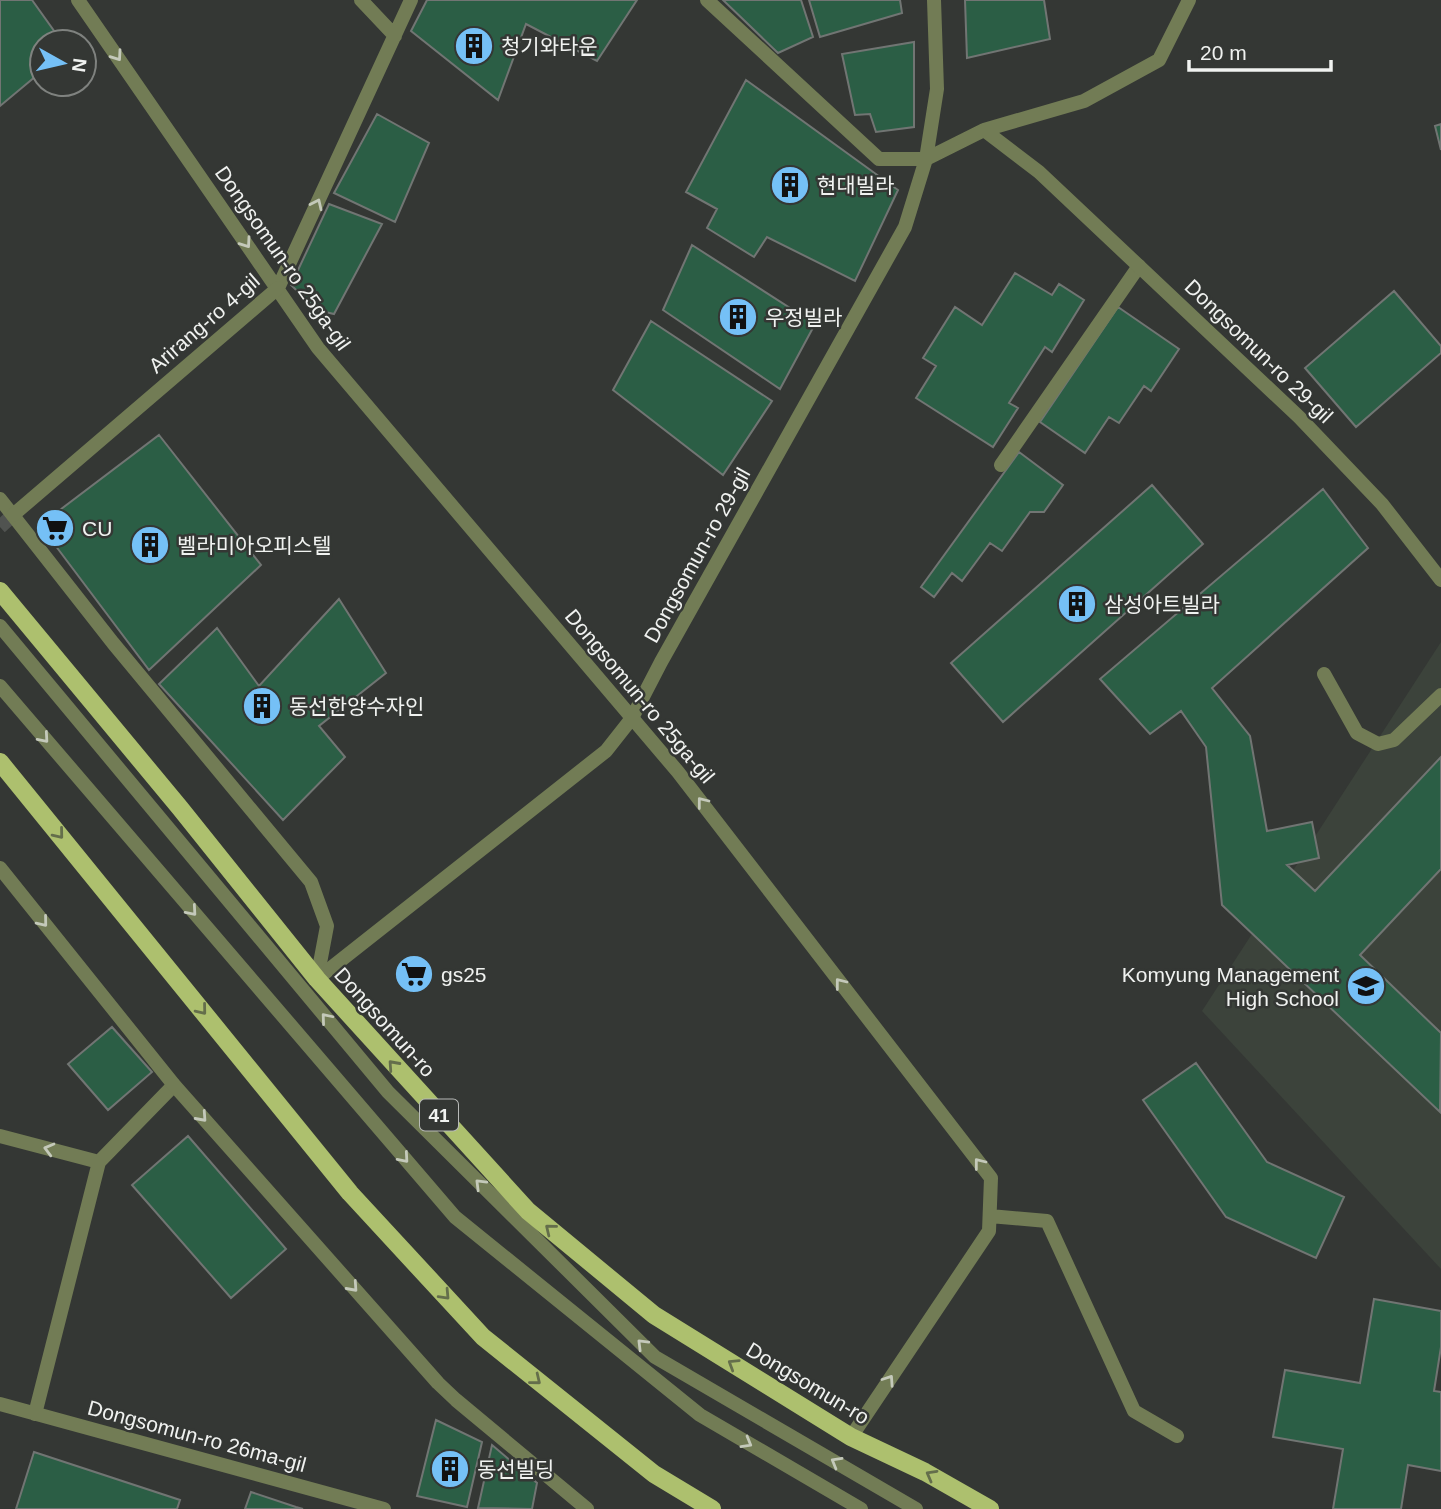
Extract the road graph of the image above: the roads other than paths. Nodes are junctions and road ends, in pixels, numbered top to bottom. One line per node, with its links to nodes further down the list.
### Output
1 (78, 0): 11 (street, Dongsomun-ro 25ga-gil, one-way to 11)
2 (361, 0): 7 (street)
3 (411, 0): 7 (street, Arirang-ro 4-gil)
4 (707, 0): 9 (street)
5 (933, 0): 9 (street, Dongsomun-ro 29-gil)
6 (1189, 0): 8 (street)
7 (395, 36): 11 (street, Arirang-ro 4-gil, one-way to 7)
8 (984, 130): 9 (street); 10 (street, Dongsomun-ro 29-gil)
9 (926, 159): 21 (street, Dongsomun-ro 29-gil)
10 (1139, 266): 12 (street); 15 (street, Dongsomun-ro 29-gil)
11 (278, 288): 14 (street, Arirang-ro 4-gil); 21 (street, Dongsomun-ro 25ga-gil)
12 (1001, 465)
13 (0, 499): 14 (street)
14 (13, 515): 24 (street)
15 (1441, 580)
16 (0, 591): 24 (main road, Dongsomun-ro / 41)
17 (0, 626): 37 (street, one-way to 17)
18 (1324, 674): 20 (street)
19 (0, 686): 36 (street, one-way to 36)
20 (1441, 695)
21 (632, 718): 24 (street, Dongsomun-ro 29-gil); 28 (street, Dongsomun-ro 25ga-gil, one-way to 21)
22 (0, 762): 35 (main road, one-way to 35)
23 (0, 868): 25 (street, one-way to 25)
24 (317, 979): 32 (main road, Dongsomun-ro / 41, one-way to 24)
25 (174, 1085): 27 (street); 34 (street, one-way to 34)
26 (0, 1136): 27 (street, one-way to 26)
27 (99, 1162): 30 (street)
28 (990, 1216): 31 (street); 32 (street, Dongsomun-ro 25ga-gil, one-way to 28)
29 (0, 1404): 30 (street, Dongsomun-ro 26ma-gil)
30 (35, 1414): 33 (street, Dongsomun-ro 26ma-gil)
31 (1177, 1436)
32 (851, 1437): 38 (main road, Dongsomun-ro / 41, one-way to 32)
33 (384, 1509)
34 (587, 1509)
35 (712, 1509)
36 (861, 1509)
37 (916, 1509)
38 (990, 1509)

